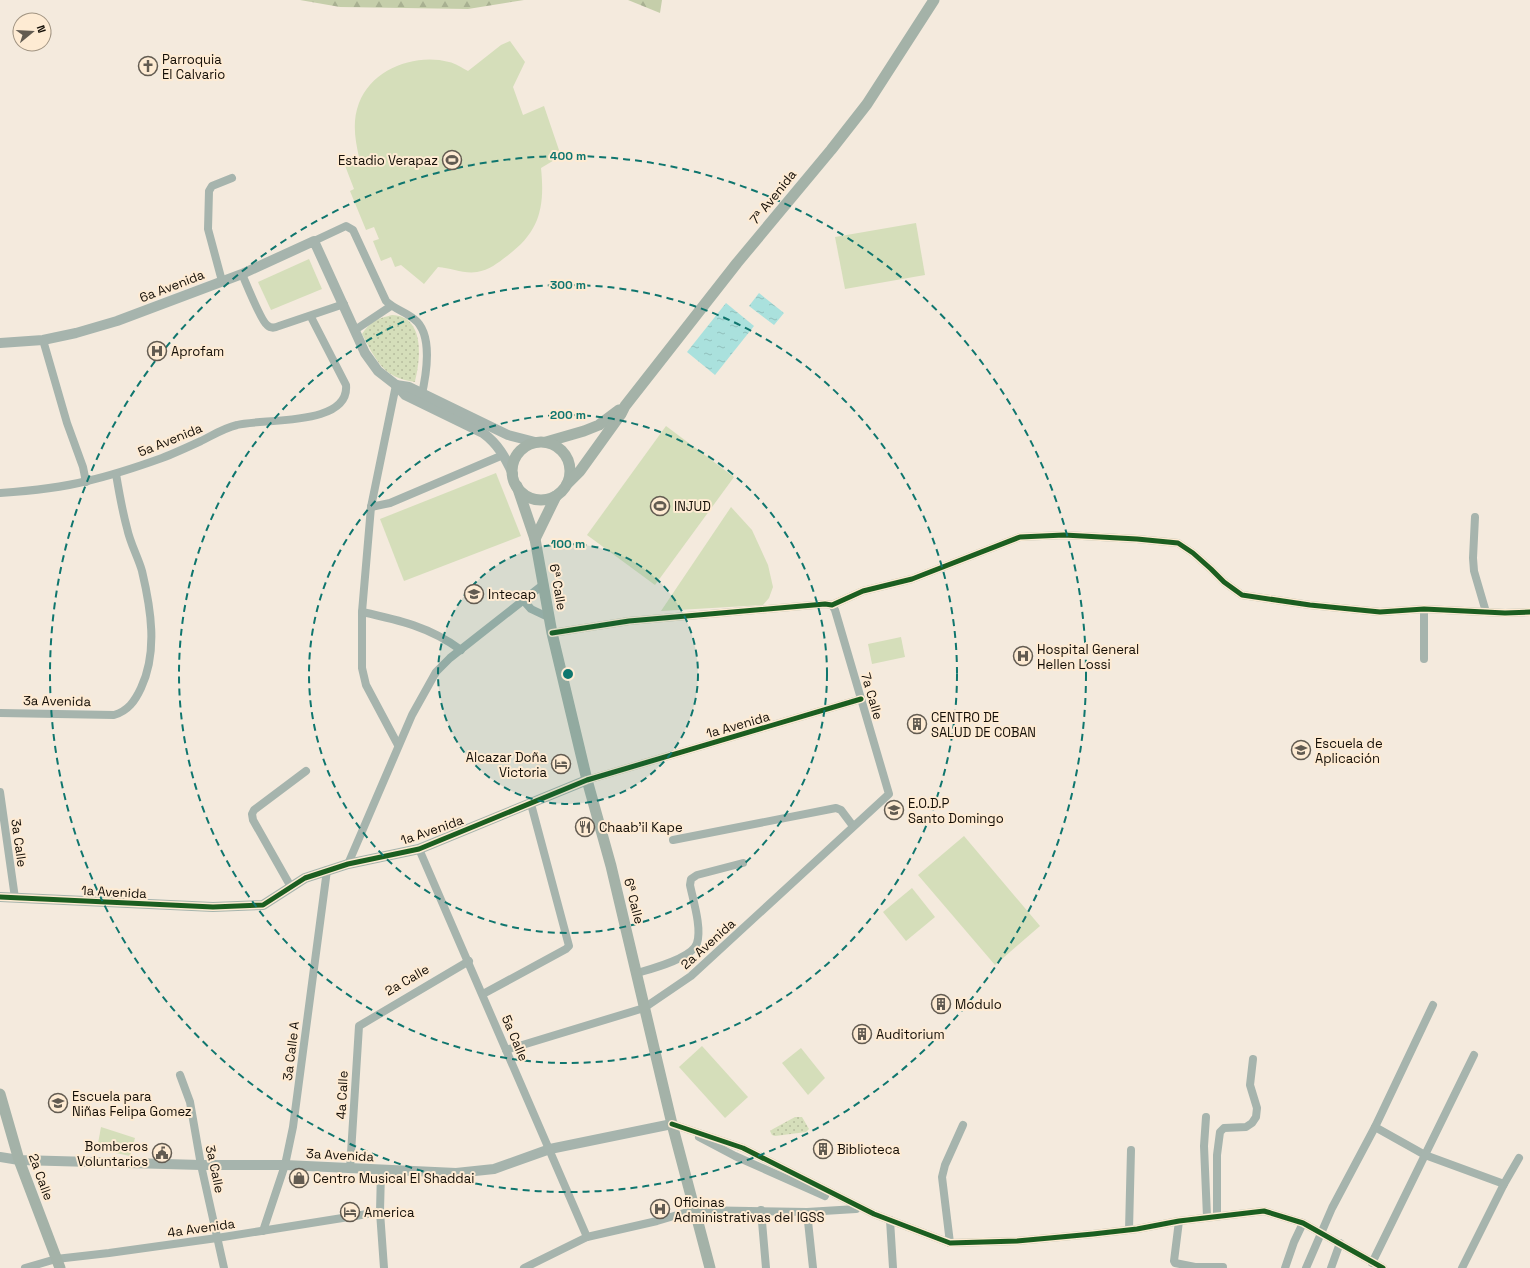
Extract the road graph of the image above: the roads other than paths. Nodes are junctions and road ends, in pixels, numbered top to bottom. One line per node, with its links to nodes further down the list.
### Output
1 (934, 0): 14 (main road, 7ª Avenida)
2 (232, 178): 5 (street)
3 (314, 241): 4 (street, 6a Avenida); 6 (street); 7 (street, 6a Avenida)
4 (242, 274): 5 (street, 6a Avenida); 8 (street)
5 (222, 281): 10 (street, 6a Avenida)
6 (344, 304): 8 (street); 9 (street)
7 (391, 306): 9 (street); 13 (street)
8 (311, 316): 17 (street, 5a Avenida)
9 (355, 330): 12 (street)
10 (43, 340): 11 (street, 6a Avenida); 19 (street)
11 (0, 343)
12 (396, 385): 13 (street); 24 (street)
13 (421, 398): 15 (street); 16 (street)
14 (625, 406): 15 (main road, 7ª Avenida); 20 (main road, 7ª Avenida)
15 (540, 442): 18 (main road); 20 (main road)
16 (503, 455): 18 (street); 24 (street)
17 (116, 474): 19 (street, 5a Avenida); 39 (street, 3a Avenida)
18 (513, 474): 21 (main road)
19 (86, 482): 22 (street, 5a Avenida)
20 (567, 484): 23 (main road)
21 (517, 486): 23 (main road); 26 (main road, 6ª Calle)
22 (0, 493)
23 (556, 496): 26 (main road)
24 (371, 507): 31 (street)
25 (1475, 517): 32 (street)
26 (535, 539): 27 (main road, 6ª Calle)
27 (544, 584): 28 (street); 34 (main road, 6ª Calle)
28 (523, 600): 34 (street); 36 (street)
29 (832, 605): 30 (street); 35 (street); 38 (street, 7a Calle)
30 (1424, 609): 32 (street); 37 (street)
31 (362, 612): 36 (street); 40 (street)
32 (1486, 612): 33 (street)
33 (1530, 612)
34 (550, 618): 35 (main road, 6ª Calle)
35 (552, 633): 42 (main road, 6ª Calle)
36 (461, 650): 40 (street)
37 (1424, 659)
38 (861, 699): 42 (street, 1a Avenida); 44 (street, 7a Calle)
39 (0, 713)
40 (398, 745): 50 (street)
41 (306, 771): 52 (street)
42 (586, 780): 45 (street, 1a Avenida); 56 (main road, 6ª Calle)
43 (0, 792): 54 (street, 3a Calle)
44 (889, 794): 46 (street, 2a Avenida)
45 (531, 804): 48 (street, 1a Avenida); 57 (street)
46 (853, 826): 47 (street); 59 (street, 2a Avenida)
47 (673, 840)
48 (419, 849): 50 (street, 1a Avenida); 55 (street, 5a Calle)
49 (743, 863): 56 (street)
50 (348, 864): 51 (street, 1a Avenida)
51 (327, 870): 52 (street, 1a Avenida); 77 (street, 3a Calle A)
52 (291, 887): 54 (street, 1a Avenida)
53 (0, 897): 54 (street, 1a Avenida)
54 (15, 898)
55 (469, 961): 57 (street, 5a Calle); 60 (street, 2a Calle)
56 (637, 973): 59 (main road, 6ª Calle)
57 (483, 994): 61 (street, 5a Calle)
58 (1434, 1005): 69 (street)
59 (644, 1008): 61 (street, 2a Avenida); 67 (main road, 6ª Calle)
60 (360, 1024): 78 (street, 4a Calle)
61 (506, 1050): 70 (street, 5a Calle)
62 (1474, 1055): 72 (street)
63 (1253, 1059): 87 (street)
64 (180, 1076): 76 (street, 3a Calle)
65 (0, 1094): 75 (main road, 2a Calle)
66 (1206, 1117): 88 (street)
67 (672, 1124): 70 (street, 3a Avenida); 81 (street); 82 (main road, 6ª Calle); 86 (street)
68 (963, 1125): 97 (street)
69 (1375, 1127): 72 (street); 94 (street)
70 (550, 1149): 79 (street, 3a Avenida); 95 (street, 5a Calle)
71 (1131, 1150): 92 (street)
72 (1425, 1155): 80 (street); 99 (street)
73 (0, 1157): 75 (street, 3a Avenida)
74 (1519, 1158): 80 (street)
75 (19, 1160): 76 (street, 3a Avenida); 100 (main road, 2a Calle)
76 (201, 1165): 77 (street, 3a Avenida); 96 (street, 3a Calle)
77 (285, 1165): 78 (street, 3a Avenida); 93 (street, 3a Calle A)
78 (350, 1169): 79 (street, 3a Avenida)
79 (381, 1170): 84 (street)
80 (1504, 1184): 114 (street)
81 (856, 1209): 85 (street); 86 (street)
82 (694, 1210): 83 (street); 95 (street); 106 (main road, 6ª Calle)
83 (761, 1210): 85 (street); 107 (street)
84 (380, 1212): 93 (street, 4a Avenida); 104 (street)
85 (807, 1212): 108 (street)
86 (874, 1214): 89 (street)
87 (1217, 1216): 88 (street); 91 (street)
88 (1207, 1217): 90 (street)
89 (890, 1220): 97 (street); 109 (street)
90 (1179, 1221): 92 (street); 101 (street)
91 (1303, 1223): 94 (street); 110 (street)
92 (1129, 1230): 97 (street)
93 (263, 1231): 96 (street, 4a Avenida)
94 (1321, 1233): 98 (street); 111 (street)
95 (587, 1237): 105 (street)
96 (217, 1238): 100 (street, 4a Avenida); 103 (street, 3a Calle)
97 (950, 1243)
98 (1340, 1243): 99 (street); 112 (street)
99 (1372, 1263): 113 (street)
100 (58, 1264): 102 (street, 4a Avenida)
101 (1223, 1267)
102 (25, 1268)
103 (224, 1268)
104 (384, 1268)
105 (524, 1268)
106 (710, 1268)
107 (766, 1268)
108 (813, 1268)
109 (893, 1268)
110 (1285, 1268)
111 (1306, 1268)
112 (1331, 1268)
113 (1383, 1268)
114 (1462, 1268)

